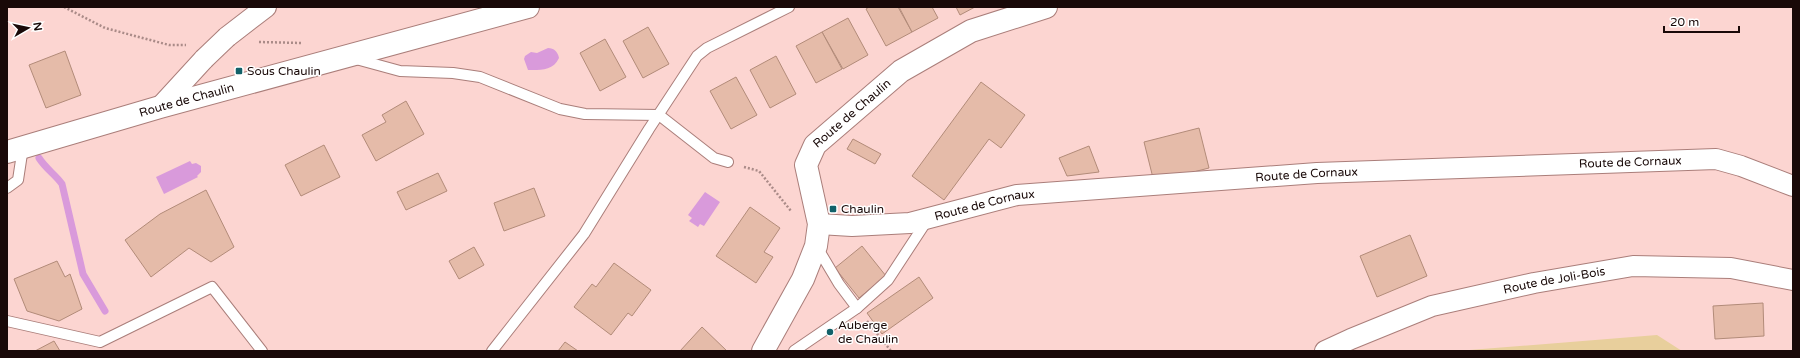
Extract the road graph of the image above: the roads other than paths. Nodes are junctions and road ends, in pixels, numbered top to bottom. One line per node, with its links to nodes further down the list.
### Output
1 (266, 7): 6 (street, bridge)
2 (528, 7): 5 (street, Route de Chaulin)
3 (789, 7): 7 (lane)
4 (1046, 7): 13 (street, Route de Chaulin)
5 (348, 56): 6 (street, Route de Chaulin); 7 (lane)
6 (160, 107): 8 (street, Route de Chaulin)
7 (659, 115): 9 (lane); 20 (lane)
8 (15, 149): 11 (lane)
9 (728, 162)
10 (1793, 186): 12 (street, Route de Cornaux)
11 (7, 188)
12 (930, 218): 13 (street, Route de Cornaux); 16 (lane)
13 (819, 224): 14 (street, Route de Chaulin)
14 (816, 246): 16 (lane); 21 (street, Route de Chaulin)
15 (1793, 280): 23 (street, Route de Joli-Bois)
16 (857, 308): 22 (lane)
17 (7, 321): 18 (lane)
18 (98, 347): 19 (lane)
19 (262, 351)
20 (492, 351)
21 (763, 351)
22 (794, 351)
23 (1325, 351)

